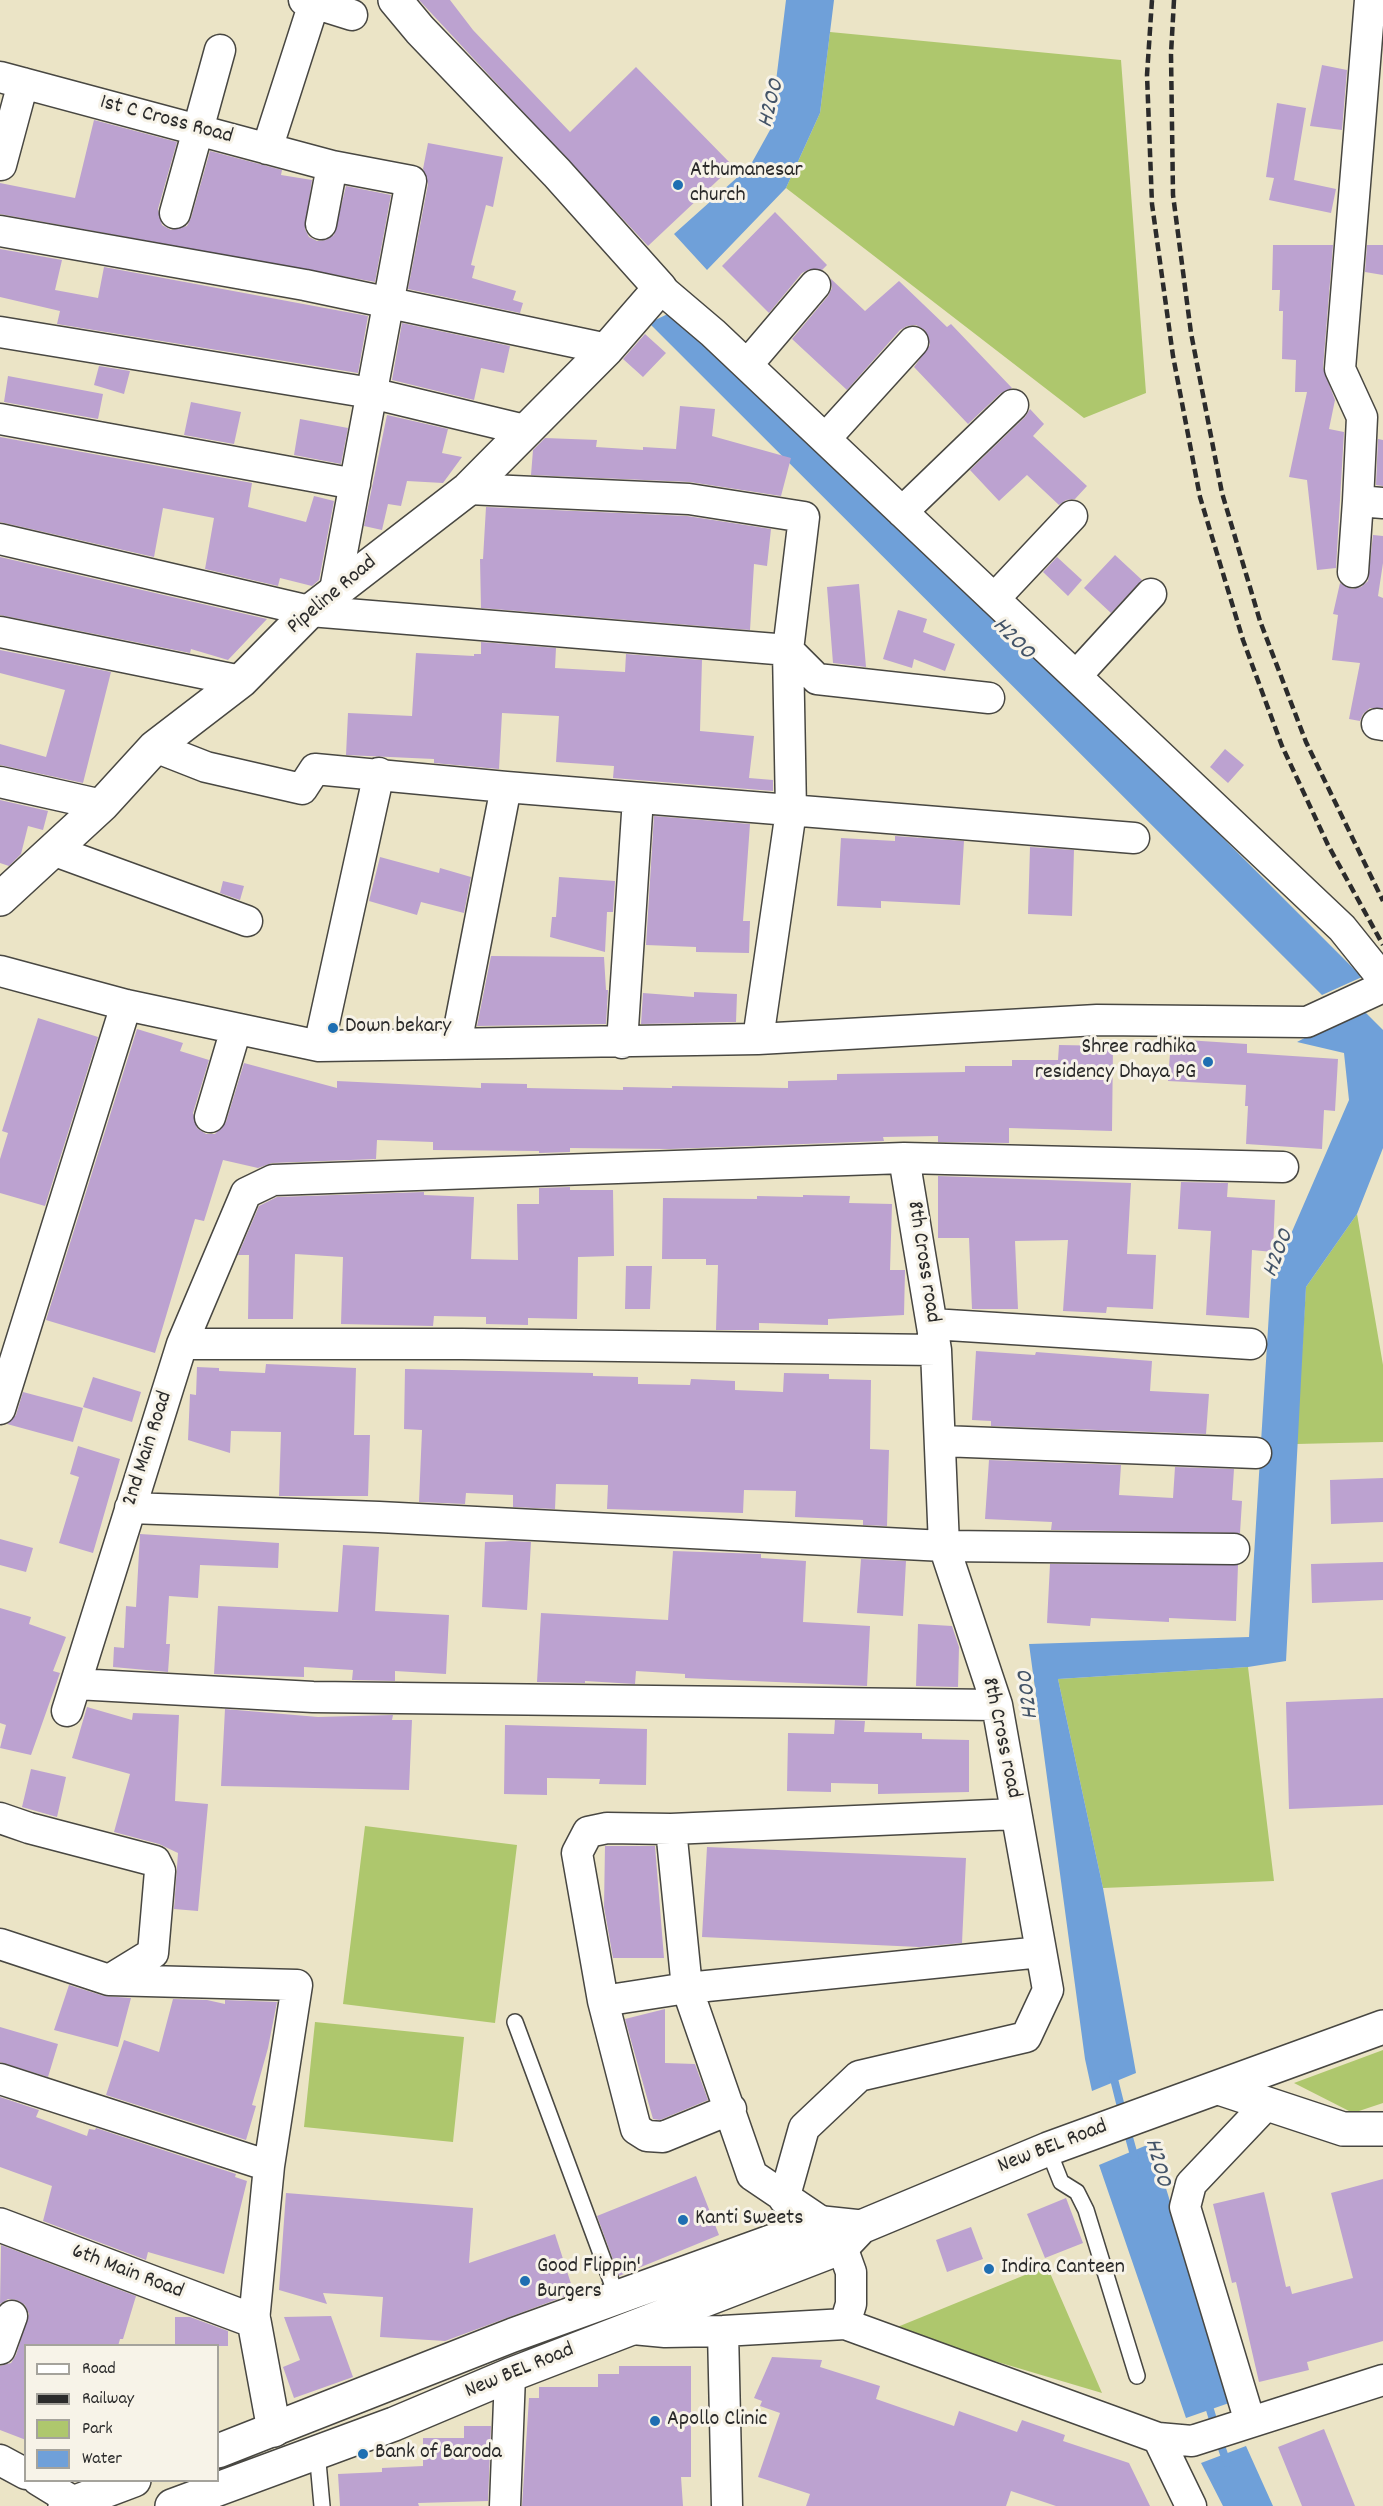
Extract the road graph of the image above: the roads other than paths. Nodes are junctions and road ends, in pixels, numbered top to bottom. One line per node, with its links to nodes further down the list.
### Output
1 (395, 0): 15 (main road)
2 (1370, 0): 28 (street)
3 (309, 2): 4 (street); 8 (street)
4 (352, 15)
5 (220, 50): 7 (street)
6 (12, 80): 7 (street, 1st C Cross Road); 9 (street)
7 (198, 130): 8 (street, 1st C Cross Road); 11 (street)
8 (267, 149): 10 (street, 1st C Cross Road)
9 (1, 165)
10 (332, 166): 12 (street); 16 (street, 1st C Cross Road)
11 (175, 213)
12 (321, 224)
13 (0, 231): 16 (street)
14 (814, 285): 20 (street)
15 (660, 288): 19 (main road, Pipeline Road); 20 (street)
16 (388, 304): 19 (street); 21 (street)
17 (0, 332): 21 (street)
18 (913, 342): 25 (street)
19 (607, 349): 24 (main road, Pipeline Road)
20 (747, 365): 25 (street)
21 (371, 393): 24 (street); 26 (street)
22 (1013, 405): 29 (street)
23 (0, 418): 26 (street)
24 (525, 430): 27 (main road, Pipeline Road)
25 (825, 439): 29 (street)
26 (355, 484): 33 (street)
27 (468, 489): 33 (main road, Pipeline Road); 38 (street)
28 (1371, 502): 32 (street)
29 (902, 512): 35 (street)
30 (1072, 516): 35 (street)
31 (0, 538): 36 (street)
32 (1353, 572)
33 (335, 590): 36 (main road, Pipeline Road)
34 (1150, 594): 39 (street)
35 (994, 599): 39 (street)
36 (310, 611): 38 (street); 40 (main road, Pipeline Road)
37 (0, 633): 40 (street)
38 (788, 650): 41 (street); 48 (street)
39 (1076, 676): 54 (street)
40 (241, 681): 42 (main road, Pipeline Road)
41 (989, 698)
42 (155, 747): 43 (street); 47 (main road, Pipeline Road)
43 (379, 773): 45 (street); 61 (street)
44 (0, 782): 47 (street)
45 (506, 787): 46 (street); 60 (street)
46 (638, 798): 48 (street); 59 (street)
47 (102, 805): 50 (main road, Pipeline Road)
48 (791, 810): 49 (street); 58 (street)
49 (1134, 838)
50 (55, 850): 51 (main road, Pipeline Road); 52 (street)
51 (0, 899)
52 (247, 921)
53 (0, 971): 56 (street)
54 (1383, 979)
55 (1383, 987): 58 (street)
56 (126, 1005): 57 (street); 68 (street)
57 (236, 1029): 61 (street); 62 (street)
58 (758, 1039): 59 (street)
59 (622, 1043): 60 (street)
60 (456, 1044): 61 (street)
61 (319, 1046)
62 (210, 1118)
63 (904, 1158): 64 (street); 65 (street, 8th Cross road); 66 (street, 2nd Main Road)
64 (1283, 1167)
65 (934, 1337): 66 (street); 67 (street); 69 (street, 8th Cross road)
66 (182, 1344): 71 (street, 2nd Main Road)
67 (1251, 1344)
68 (0, 1408)
69 (941, 1441): 70 (street); 72 (street, 8th Cross road)
70 (1256, 1453)
71 (130, 1508): 72 (street); 74 (street, 2nd Main Road)
72 (944, 1546): 73 (street); 74 (street, 8th Cross road)
73 (1234, 1549)
74 (997, 1705): 75 (street, 8th Cross road)
75 (1016, 1814): 77 (street); 79 (street, 8th Cross road)
76 (0, 1818): 80 (street)
77 (671, 1829): 81 (street); 82 (street)
78 (0, 1944): 80 (street)
79 (1041, 1952): 81 (street); 92 (street, 8th Cross road)
80 (109, 1980): 91 (street)
81 (687, 1988): 82 (street); 88 (street)
82 (603, 2001): 88 (street)
83 (515, 2022): 95 (lane)
84 (1383, 2027): 86 (main road, New BEL Road)
85 (0, 2079): 91 (street)
86 (1219, 2088): 87 (main road); 90 (main road, New BEL Road)
87 (1266, 2105): 89 (main road); 105 (street)
88 (731, 2109): 92 (street)
89 (1383, 2129)
90 (1048, 2149): 94 (main road, New BEL Road); 103 (lane)
91 (268, 2166): 97 (street)
92 (784, 2199): 94 (street)
93 (0, 2225): 97 (main road, 6th Main Road)
94 (842, 2232): 95 (main road, New BEL Road); 98 (street); 99 (main road, New BEL Road)
95 (617, 2296): 106 (main road, New BEL Road)
96 (12, 2316): 101 (street)
97 (254, 2321): 106 (main road)
98 (845, 2324): 100 (street); 107 (street)
99 (633, 2329): 100 (street); 102 (main road, New BEL Road)
100 (723, 2331): 118 (street)
101 (0, 2349)
102 (510, 2375): 109 (main road, New BEL Road); 117 (street)
103 (1137, 2376)
104 (1383, 2380): 105 (street)
105 (1244, 2424): 107 (street)
106 (274, 2430): 108 (main road, New BEL Road)
107 (1158, 2438): 119 (street)
108 (219, 2451)
109 (317, 2451): 115 (main road, New BEL Road); 116 (lane)
110 (0, 2460): 111 (street)
111 (24, 2473)
112 (40, 2482): 114 (street)
113 (130, 2482): 114 (main road)
114 (69, 2496)
115 (172, 2506)
116 (322, 2506)
117 (505, 2506)
118 (727, 2506)
119 (1191, 2506)

